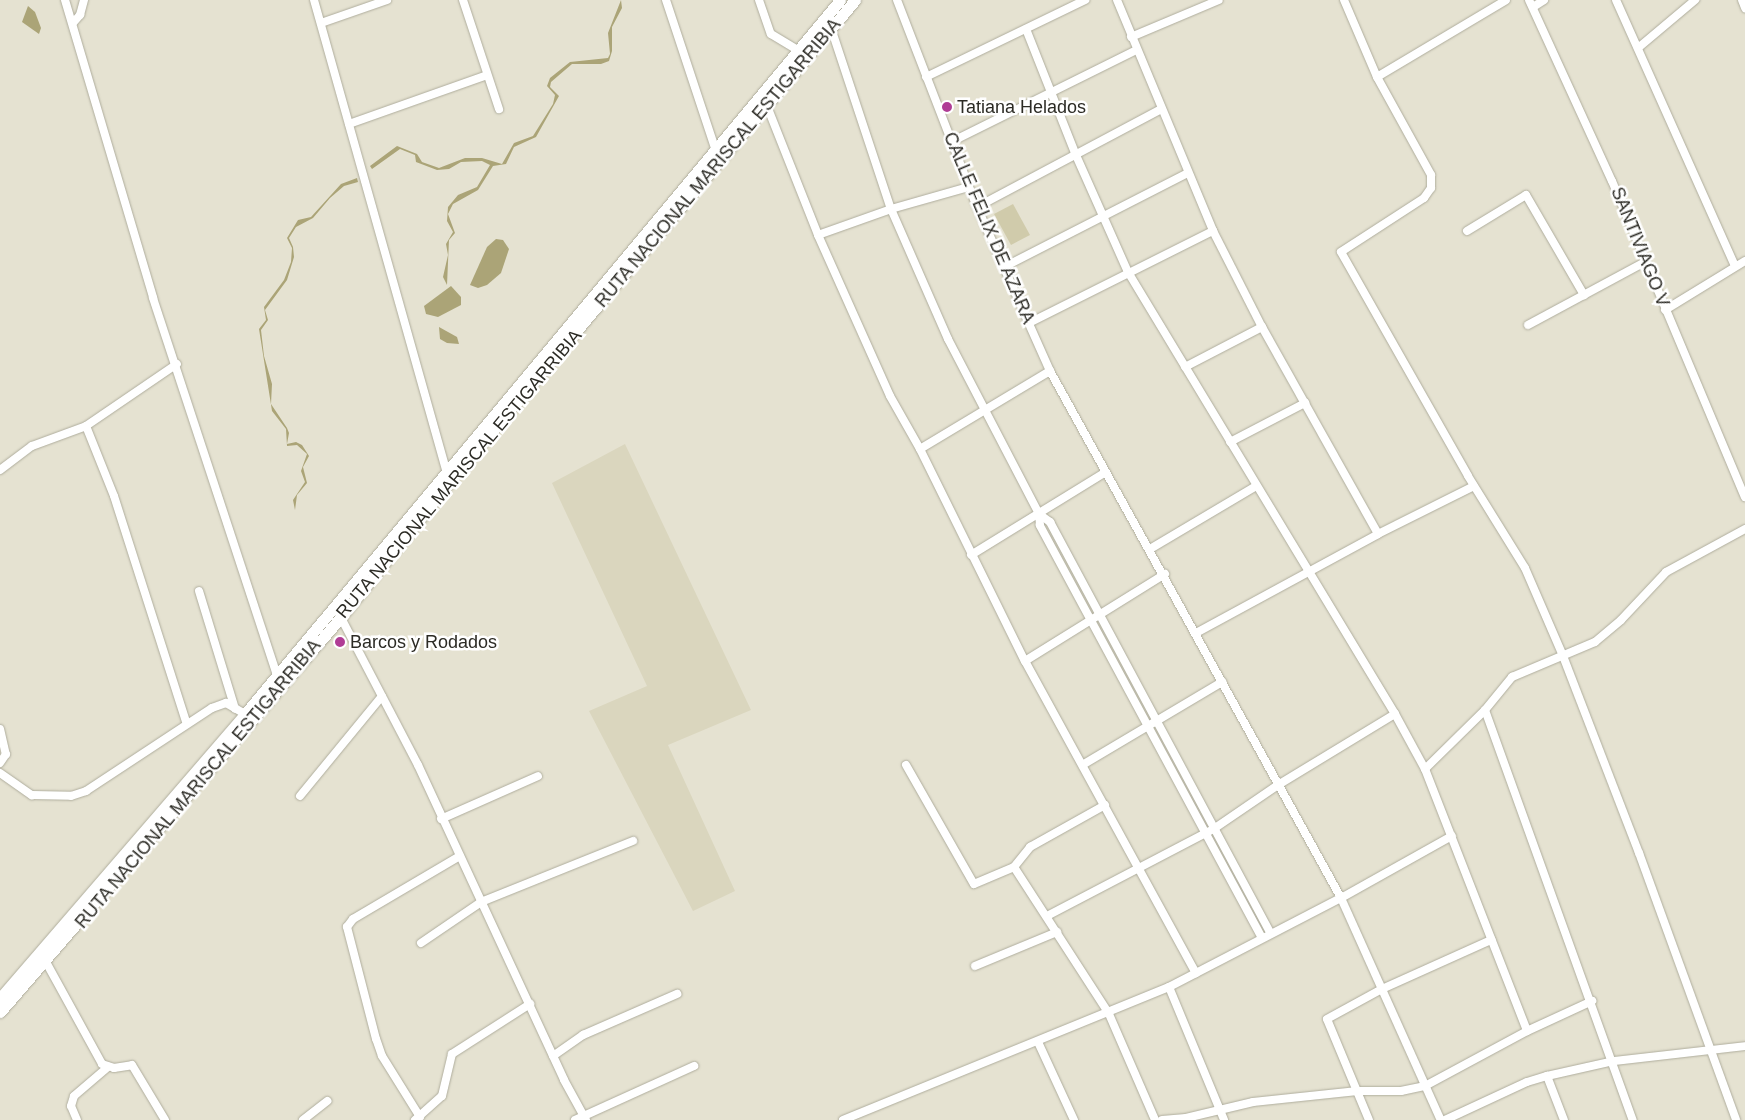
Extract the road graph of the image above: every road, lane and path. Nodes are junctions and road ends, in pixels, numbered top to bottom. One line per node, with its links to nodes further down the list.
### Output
1 (65, 0): 22 (street)
2 (84, 0): 22 (street)
3 (314, 0): 23 (street)
4 (387, 0): 23 (street)
5 (462, 0): 30 (street)
6 (666, 0): 39 (street)
7 (759, 0): 28 (street)
8 (840, 0): 28 (highway, RUTA NACIONAL MARISCAL ESTIGARRIBIA)
9 (855, 0): 24 (highway, RUTA NACIONAL MARISCAL ESTIGARRIBIA)
10 (896, 0): 31 (street, CALLE FELIX DE AZARA)
11 (1085, 0): 25 (street)
12 (1117, 0): 26 (street)
13 (1219, 0): 26 (street)
14 (1344, 0): 32 (street)
15 (1506, 0): 32 (street)
16 (1544, 0): 20 (street)
17 (1616, 0): 27 (street)
18 (1695, 0): 27 (street)
19 (1742, 0): 21 (street)
20 (1531, 4): 49 (street, SANTIVIAGO V)
21 (1745, 8)
22 (73, 23): 59 (street)
23 (321, 23): 37 (street)
24 (831, 28): 34 (highway, RUTA NACIONAL MARISCAL ESTIGARRIBIA); 44 (street)
25 (1026, 29): 31 (street); 33 (street)
26 (1131, 38): 29 (street)
27 (1638, 48): 51 (street)
28 (798, 50): 39 (highway, RUTA NACIONAL MARISCAL ESTIGARRIBIA)
29 (1136, 50): 33 (street); 36 (street)
30 (487, 75): 35 (street); 37 (street)
31 (926, 77): 38 (street, CALLE FELIX DE AZARA)
32 (1377, 78): 71 (street)
33 (1051, 92): 38 (street); 40 (street)
34 (767, 106): 48 (street); 81 (highway, RUTA NACIONAL MARISCAL ESTIGARRIBIA)
35 (498, 109)
36 (1161, 109): 40 (street); 41 (street)
37 (349, 124): 68 (street)
38 (951, 142): 42 (street, CALLE FELIX DE AZARA)
39 (715, 148): 68 (highway, RUTA NACIONAL MARISCAL ESTIGARRIBIA)
40 (1075, 153): 43 (street); 45 (street)
41 (1188, 173): 45 (street); 46 (street)
42 (969, 187): 43 (street, CALLE FELIX DE AZARA); 44 (street)
43 (977, 207): 52 (street, CALLE FELIX DE AZARA)
44 (891, 209): 48 (street); 63 (street)
45 (1102, 216): 52 (street); 53 (street)
46 (1213, 231): 53 (street); 58 (street)
47 (1467, 231): 54 (street)
48 (818, 235): 66 (street)
49 (1645, 262): 54 (street); 55 (street, SANTIVIAGO V)
50 (1745, 262): 51 (street)
51 (1735, 266): 55 (street)
52 (1004, 267): 56 (street, CALLE FELIX DE AZARA)
53 (1128, 272): 56 (street); 60 (street)
54 (1584, 295): 57 (street)
55 (1665, 310): 72 (street, SANTIVIAGO V)
56 (1029, 323): 61 (street, CALLE FELIX DE AZARA)
57 (1528, 325)
58 (1262, 327): 60 (street); 62 (street)
59 (177, 364): 64 (street); 87 (street)
60 (1185, 367): 65 (street)
61 (1050, 371): 63 (street); 69 (street, CALLE FELIX DE AZARA)
62 (1305, 403): 65 (street); 75 (street)
63 (984, 409): 66 (street); 73 (street)
64 (86, 426): 67 (street); 94 (street)
65 (1230, 442): 70 (street)
66 (920, 449): 77 (street)
67 (0, 470)
68 (446, 470): 81 (highway, RUTA NACIONAL MARISCAL ESTIGARRIBIA)
69 (1106, 472): 73 (street); 76 (street, CALLE FELIX DE AZARA)
70 (1256, 486): 76 (street); 78 (street)
71 (1474, 486): 75 (street); 85 (street)
72 (1745, 497)
73 (1039, 514): 77 (street); 82 (street); 83 (street)
74 (1745, 529): 85 (street)
75 (1378, 534): 78 (street)
76 (1150, 549): 79 (street, CALLE FELIX DE AZARA)
77 (971, 555): 86 (street)
78 (1308, 573): 84 (street); 92 (street)
79 (1165, 574): 82 (street); 84 (street, CALLE FELIX DE AZARA)
80 (199, 591): 91 (street)
81 (338, 612): 87 (highway, RUTA NACIONAL MARISCAL ESTIGARRIBIA); 89 (street); 122 (highway, RUTA NACIONAL MARISCAL ESTIGARRIBIA)
82 (1099, 614): 83 (street); 93 (street)
83 (1091, 620): 86 (street); 95 (street)
84 (1196, 633): 88 (street, CALLE FELIX DE AZARA)
85 (1563, 656): 90 (street); 136 (street)
86 (1025, 661): 98 (street)
87 (277, 675): 91 (highway, RUTA NACIONAL MARISCAL ESTIGARRIBIA)
88 (1222, 682): 93 (street); 103 (street, CALLE FELIX DE AZARA)
89 (382, 696): 104 (street); 106 (street)
90 (1485, 710): 100 (street); 129 (street)
91 (240, 712): 94 (street); 128 (highway, RUTA NACIONAL MARISCAL ESTIGARRIBIA)
92 (1395, 714): 100 (street); 103 (street)
93 (1158, 721): 95 (street); 107 (street)
94 (186, 722): 101 (street)
95 (1149, 726): 98 (street); 108 (street)
96 (0, 729): 97 (street)
97 (0, 763)
98 (1084, 764): 105 (street)
99 (906, 765): 112 (street)
100 (1425, 769): 109 (street)
101 (0, 774)
102 (538, 776): 106 (street)
103 (1278, 785): 107 (street); 114 (street, CALLE FELIX DE AZARA)
104 (300, 796)
105 (1106, 805): 112 (street); 113 (street)
106 (441, 819): 111 (street)
107 (1215, 828): 108 (street); 118 (street)
108 (1206, 833): 113 (street); 119 (street)
109 (1452, 836): 114 (street); 120 (street)
110 (633, 841): 115 (street)
111 (460, 856): 115 (street); 146 (street)
112 (1014, 867): 116 (street)
113 (1140, 870): 116 (street); 124 (street)
114 (1341, 898): 118 (street); 126 (street, CALLE FELIX DE AZARA)
115 (482, 902): 121 (street); 130 (street)
116 (1047, 916): 117 (street)
117 (1057, 932): 123 (street); 132 (street)
118 (1270, 933): 119 (street)
119 (1262, 938): 124 (street)
120 (1491, 940): 126 (street); 133 (street)
121 (421, 943)
122 (46, 962): 131 (highway, RUTA NACIONAL MARISCAL ESTIGARRIBIA); 140 (street)
123 (975, 966)
124 (1196, 973): 125 (street)
125 (1169, 987): 132 (street); 145 (street)
126 (1382, 989): 142 (street, CALLE FELIX DE AZARA); 143 (street)
127 (677, 994): 137 (street)
128 (0, 998)
129 (1592, 1002): 133 (street); 138 (street)
130 (530, 1004): 137 (street); 146 (street)
131 (0, 1012)
132 (1109, 1014): 134 (street); 155 (street)
133 (1527, 1032): 142 (street)
134 (1038, 1042): 148 (street); 154 (street)
135 (1745, 1046): 136 (street)
136 (1712, 1051): 138 (street); 162 (street)
137 (553, 1056): 147 (street)
138 (1614, 1062): 141 (street); 161 (street)
139 (694, 1066): 147 (street)
140 (108, 1067): 149 (street); 150 (street)
141 (1547, 1076): 159 (street); 160 (street)
142 (1426, 1086): 143 (street); 159 (street, CALLE FELIX DE AZARA)
143 (1357, 1091): 145 (street); 158 (street)
144 (327, 1101): 151 (street)
145 (1220, 1109): 156 (street); 157 (street)
146 (417, 1118)
147 (584, 1118): 152 (street)
148 (851, 1118): 153 (street)
149 (77, 1120)
150 (165, 1120)
151 (303, 1120)
152 (575, 1120)
153 (842, 1120)
154 (1074, 1120)
155 (1155, 1120)
156 (1162, 1120)
157 (1224, 1120)
158 (1369, 1120)
159 (1443, 1120)
160 (1564, 1120)
161 (1633, 1120)
162 (1736, 1120)

